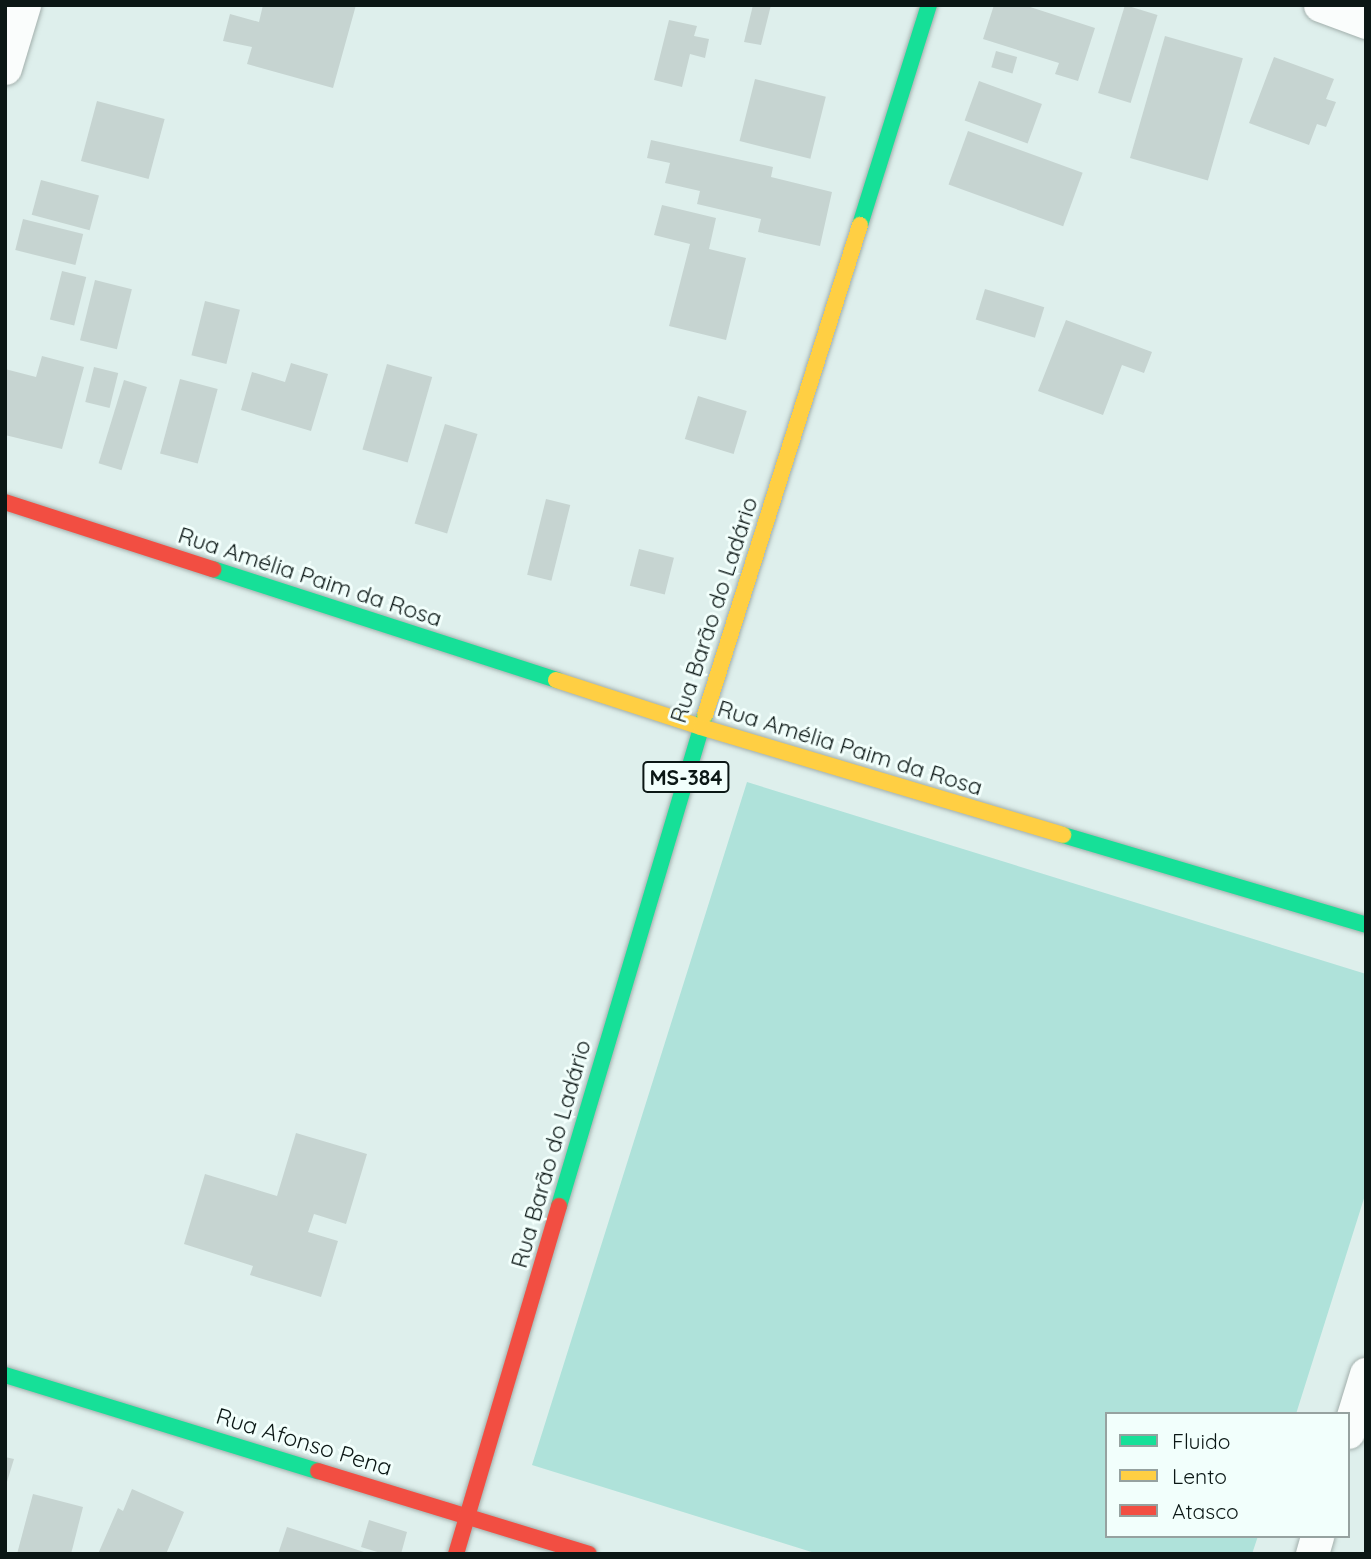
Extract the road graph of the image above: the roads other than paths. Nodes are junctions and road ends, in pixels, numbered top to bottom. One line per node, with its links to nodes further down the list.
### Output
1 (24, 5): 5 (street)
2 (929, 5): 7 (street, Rua Barão do Ladário / MS-384)
3 (1320, 5): 4 (street)
4 (1366, 22)
5 (5, 68)
6 (5, 502): 7 (street, Rua Amélia Paim da Rosa)
7 (701, 727): 8 (street, Rua Amélia Paim da Rosa); 12 (street, Rua Barão do Ladário / MS-384)
8 (1366, 925)
9 (1366, 1374): 11 (street)
10 (5, 1375): 12 (street, Rua Afonso Pena)
11 (1350, 1426)
12 (468, 1516): 13 (street, Rua Barão do Ladário / MS-384); 14 (street, Rua Afonso Pena)
13 (456, 1554)
14 (589, 1554)

